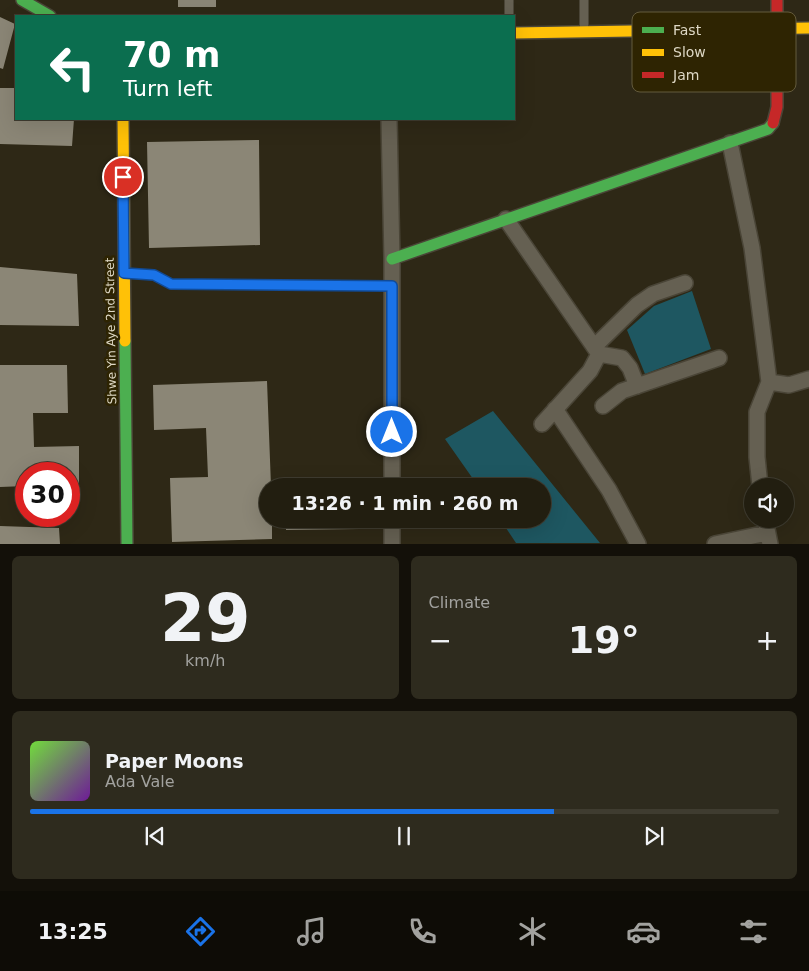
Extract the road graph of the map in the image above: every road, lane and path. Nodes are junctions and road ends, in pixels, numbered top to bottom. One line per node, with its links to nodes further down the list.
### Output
1 (22, 0): 4 (street)
2 (509, 0): 5 (lane)
3 (584, 0): 9 (lane)
4 (48, 15)
5 (509, 15)
6 (796, 28): 7 (street)
7 (809, 28)
8 (632, 31): 9 (street)
9 (584, 32): 10 (street)
10 (515, 33)
11 (776, 92): 14 (street)
12 (122, 120): 17 (street, Shwe Yin Aye 2nd Street)
13 (389, 120): 16 (street)
14 (730, 143): 15 (street); 23 (street)
15 (506, 219): 16 (street); 20 (street)
16 (392, 259): 19 (street)
17 (124, 273): 19 (lane); 32 (street, Shwe Yin Aye 2nd Street)
18 (685, 283): 20 (street)
19 (392, 286): 28 (street)
20 (596, 351): 24 (street); 26 (street)
21 (718, 358): 24 (street)
22 (809, 379): 23 (street)
23 (769, 382): 29 (street)
24 (637, 386): 25 (street)
25 (602, 406)
26 (555, 410): 27 (street); 34 (street)
27 (542, 424)
28 (392, 478)
29 (759, 478)
30 (392, 528): 33 (street)
31 (767, 532): 35 (street)
32 (127, 544)
33 (392, 544)
34 (638, 544)
35 (715, 544)

